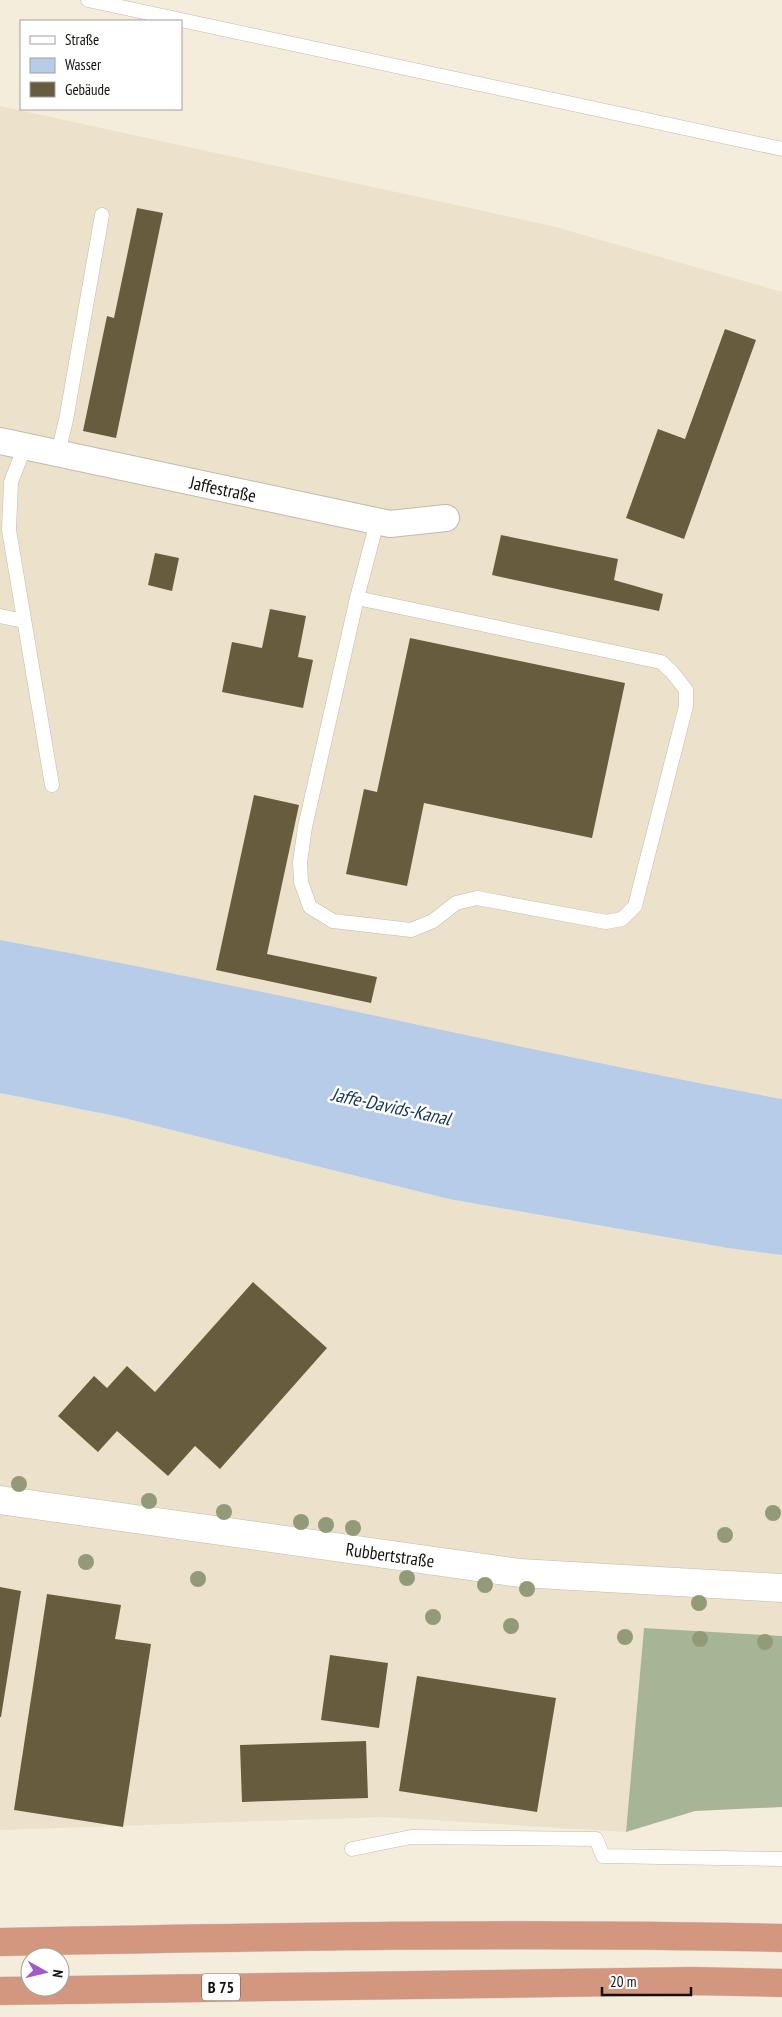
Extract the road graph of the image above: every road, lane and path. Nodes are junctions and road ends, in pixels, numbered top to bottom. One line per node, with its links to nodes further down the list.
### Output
1 (88, 0): 2 (lane)
2 (181, 20)
3 (182, 20): 4 (lane)
4 (782, 150)
5 (102, 215): 8 (lane)
6 (0, 441): 7 (street, Jaffestraße)
7 (25, 446): 8 (street, Jaffestraße); 13 (lane)
8 (58, 453): 10 (street, Jaffestraße)
9 (446, 518): 10 (street, Jaffestraße)
10 (377, 522): 11 (lane)
11 (356, 598): 11 (lane)
12 (0, 616): 13 (lane)
13 (24, 621): 14 (lane)
14 (52, 785)
15 (0, 1500): 16 (street, Rubbertstraße)
16 (782, 1588)
17 (352, 1849): 18 (lane)
18 (782, 1859)
19 (782, 1938): 20 (highway)
20 (0, 1942)
21 (782, 1984): 22 (highway, B 75)
22 (0, 1990)

